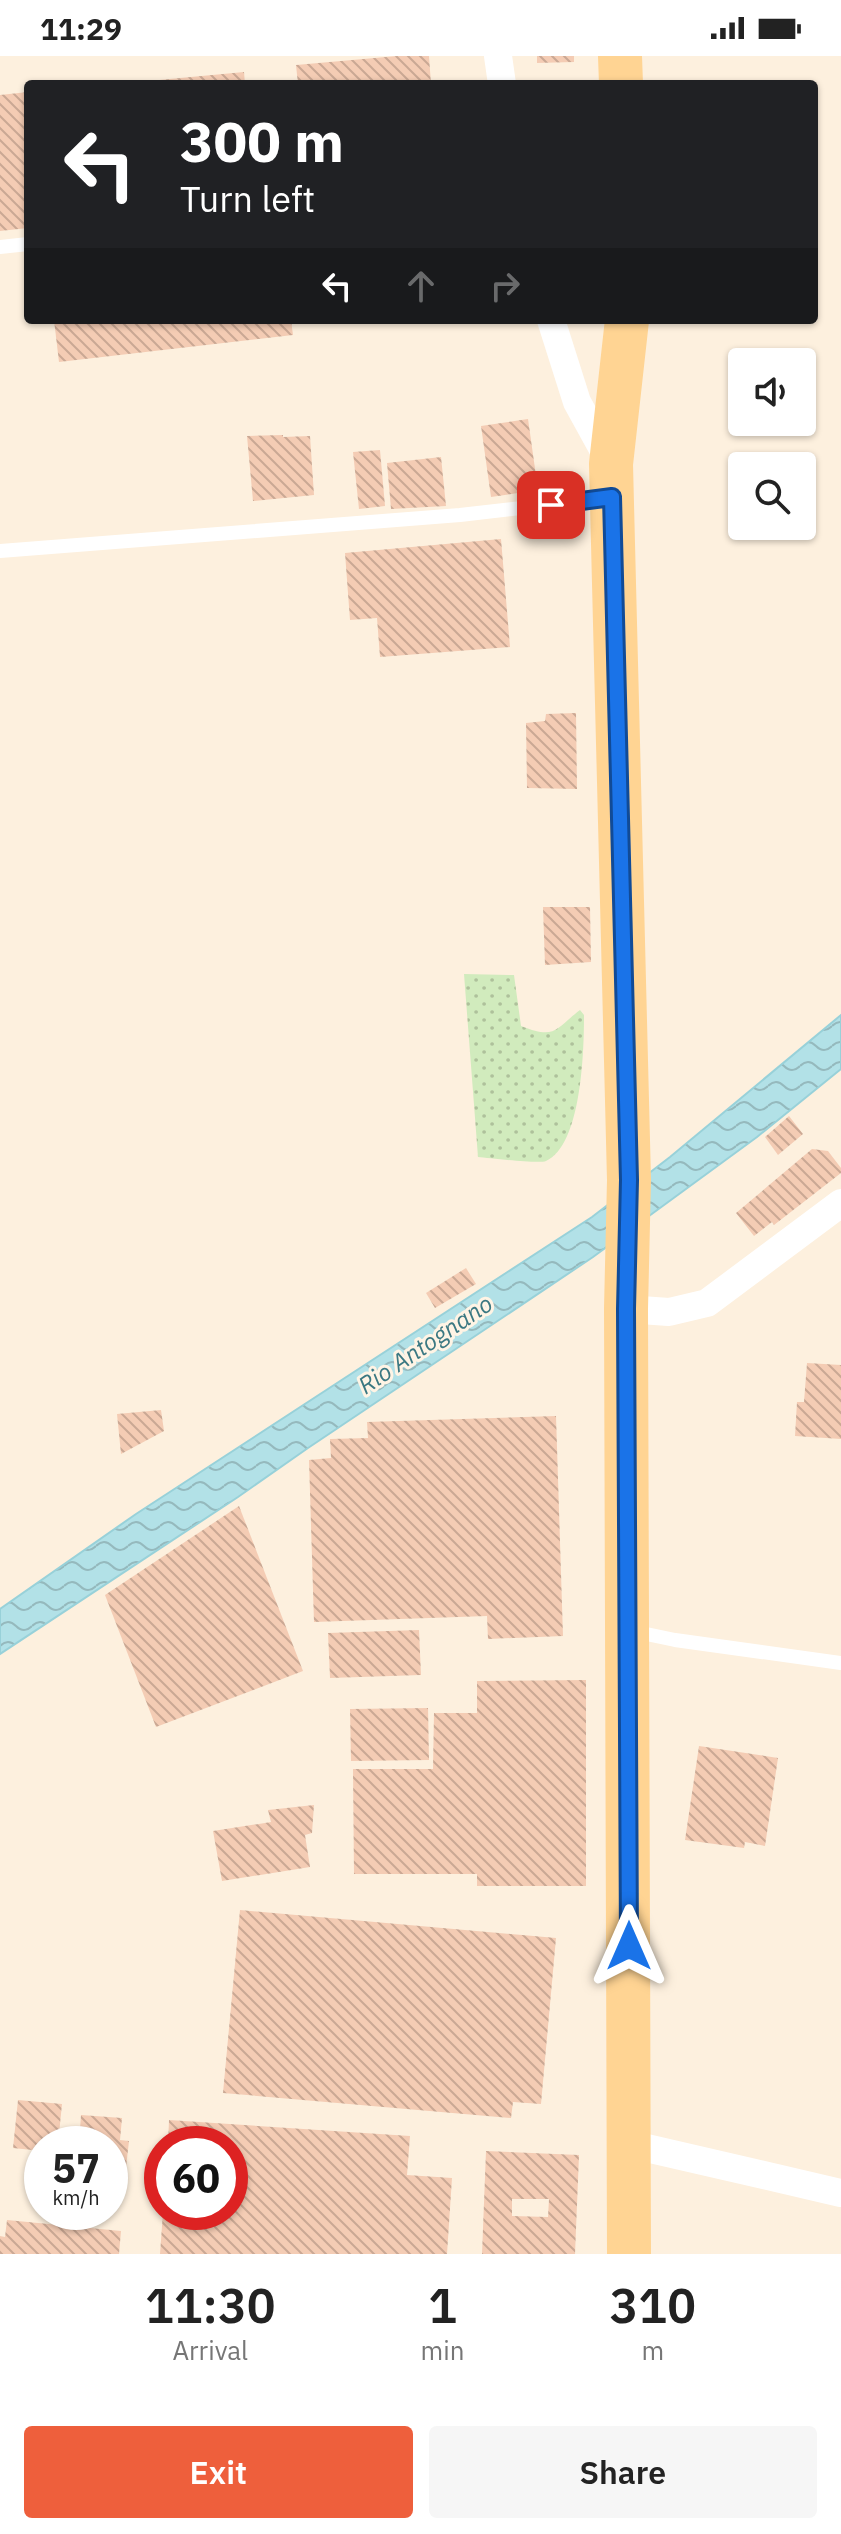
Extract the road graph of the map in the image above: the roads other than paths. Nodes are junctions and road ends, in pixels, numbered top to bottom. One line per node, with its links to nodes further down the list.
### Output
1 (498, 56): 3 (street)
2 (620, 56): 4 (main road)
3 (501, 80)
4 (621, 80)
5 (24, 244): 6 (lane)
6 (0, 247)
7 (552, 324): 9 (street)
8 (627, 324): 9 (main road)
9 (612, 481): 10 (lane); 12 (main road)
10 (0, 551)
11 (841, 1203): 12 (street)
12 (626, 1300): 13 (main road)
13 (627, 1630): 14 (lane); 15 (main road)
14 (841, 1663)
15 (629, 2144): 16 (street); 17 (main road)
16 (841, 2193)
17 (629, 2254)

